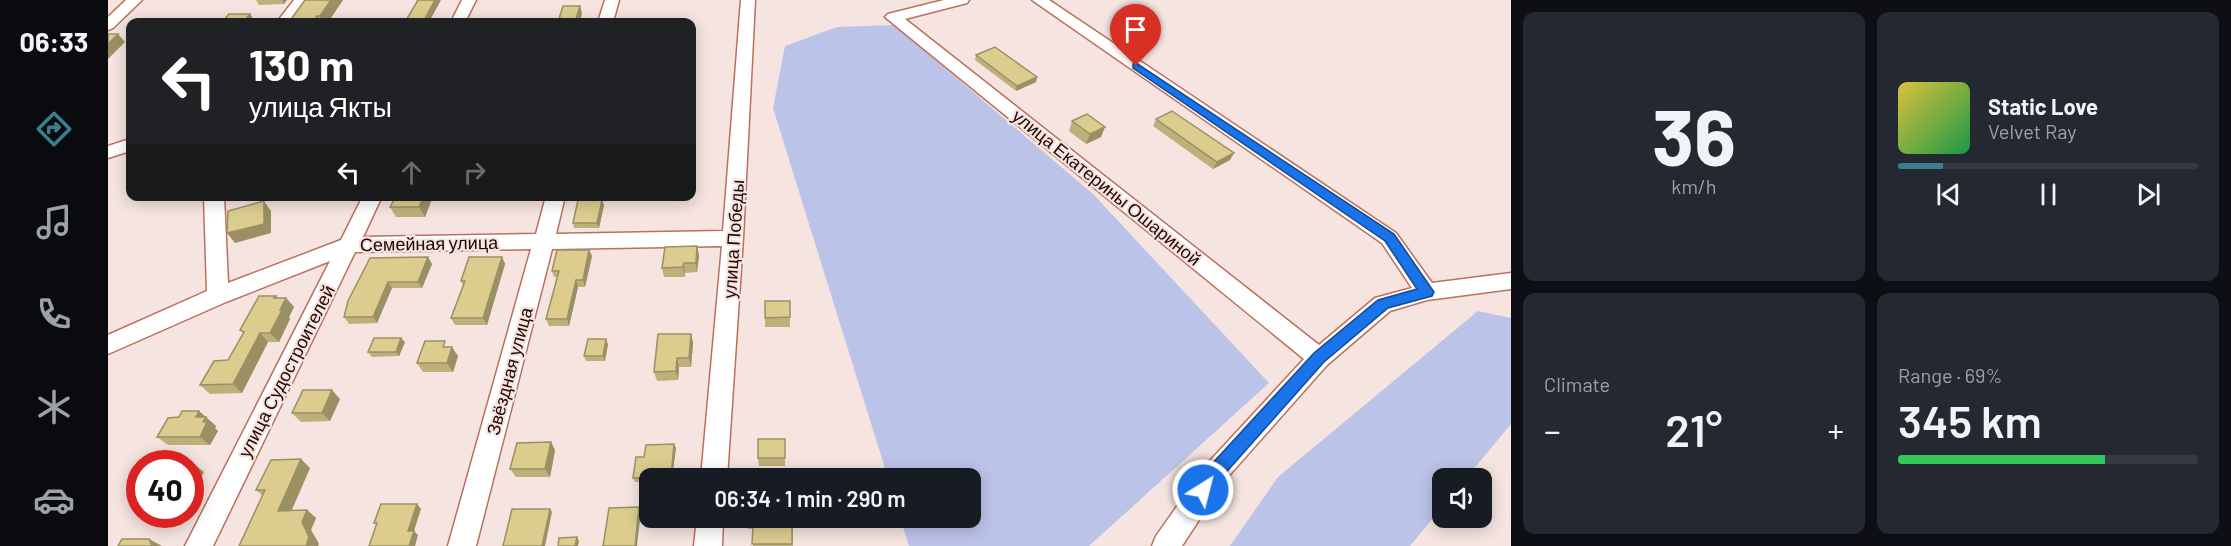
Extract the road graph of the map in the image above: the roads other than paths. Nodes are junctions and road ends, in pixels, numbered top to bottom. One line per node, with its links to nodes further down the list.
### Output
1 (135, 0): 11 (street)
2 (302, 0): 8 (street)
3 (469, 0): 9 (street)
4 (612, 0): 10 (street)
5 (748, 0): 17 (street, улица Победы)
6 (962, 0): 24 (street, улица Екатерины Ошариной)
7 (1039, 0): 21 (street)
8 (287, 18)
9 (460, 18)
10 (607, 18)
11 (108, 25)
12 (126, 146): 13 (street)
13 (108, 153)
14 (214, 201): 22 (street)
15 (371, 201): 19 (street, улица Судостроителей)
16 (555, 201): 18 (street, Звёздная улица)
17 (733, 238): 18 (street, Семейная улица); 25 (street, улица Победы)
18 (545, 240): 19 (street, Семейная улица); 28 (street, Звёздная улица)
19 (349, 245): 22 (street, Семейная улица); 27 (street, улица Судостроителей)
20 (1511, 280): 21 (street)
21 (1427, 292): 24 (street)
22 (218, 296): 23 (street, Семейная улица)
23 (108, 345)
24 (1319, 358): 30 (street)
25 (715, 468)
26 (709, 528): 29 (street)
27 (199, 546)
28 (462, 546)
29 (708, 546)
30 (1166, 546)

